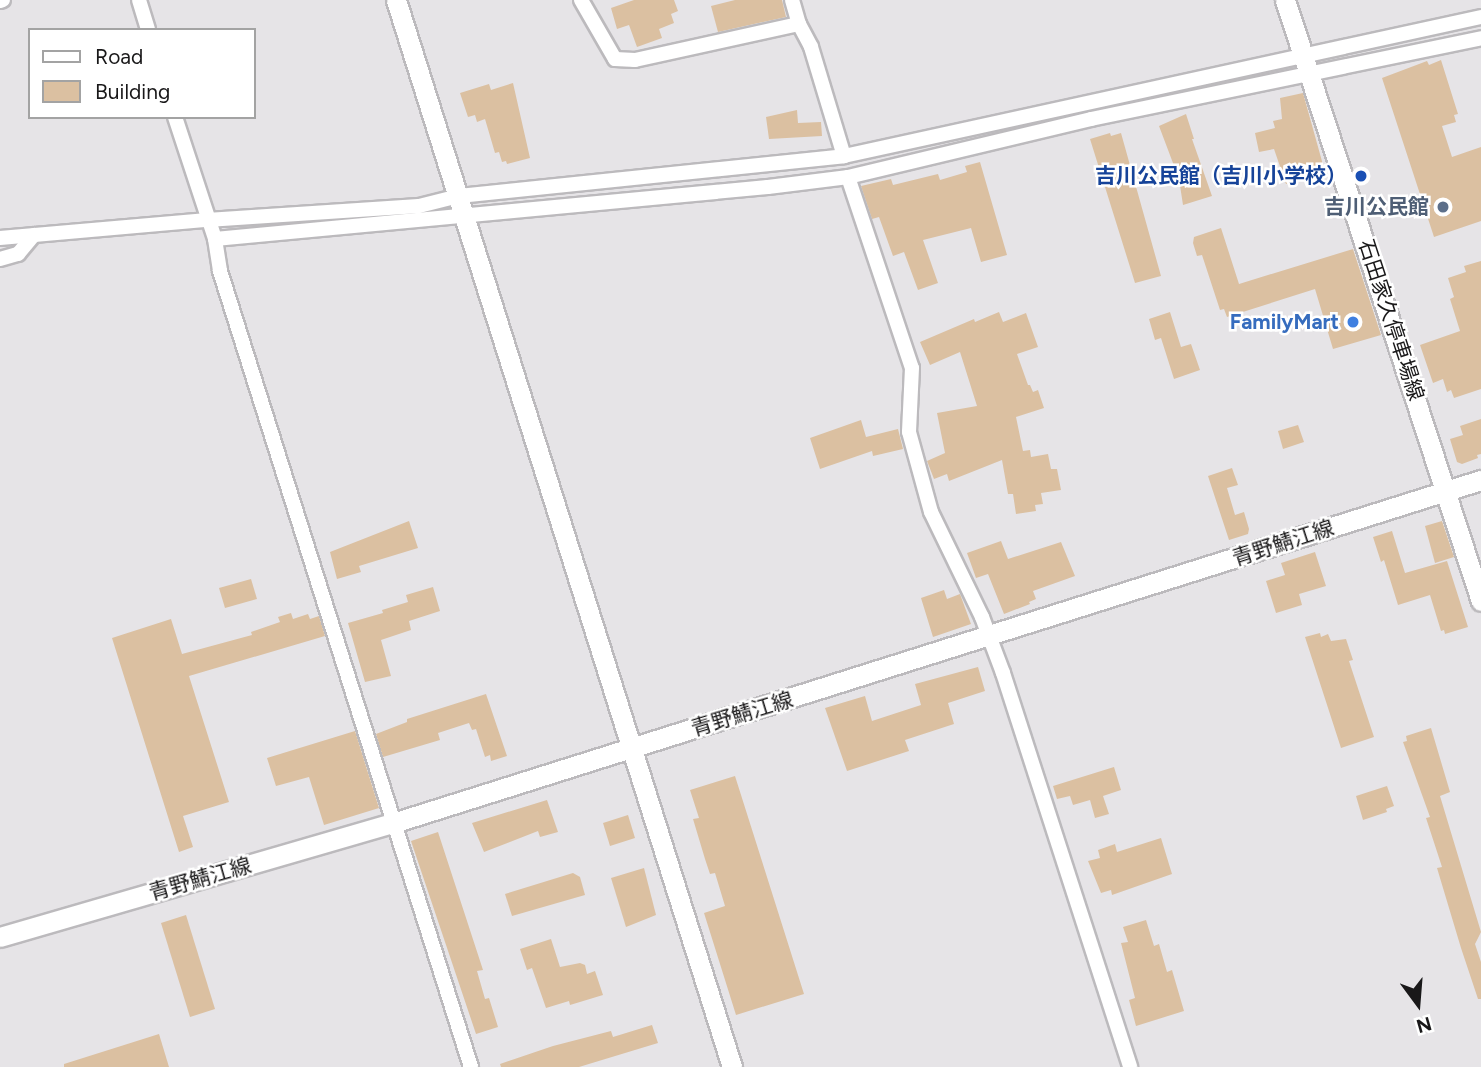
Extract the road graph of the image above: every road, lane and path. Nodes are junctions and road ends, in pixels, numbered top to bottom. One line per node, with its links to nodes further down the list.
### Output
1 (138, 0): 8 (street)
2 (396, 0): 15 (main road)
3 (582, 0): 7 (street)
4 (792, 0): 7 (street)
5 (1285, 0): 10 (main road, 石田家久停車場線)
6 (1481, 16): 10 (street)
7 (799, 24): 13 (street)
8 (147, 28)
9 (1481, 38): 11 (street)
10 (1304, 55): 11 (main road, 石田家久停車場線); 13 (street)
11 (1311, 75): 14 (street); 22 (main road, 石田家久停車場線)
12 (176, 119): 16 (street)
13 (844, 156): 15 (street)
14 (848, 177): 15 (street); 24 (street)
15 (462, 205): 16 (street); 19 (street); 25 (main road)
16 (207, 220): 17 (street); 19 (street)
17 (34, 235): 18 (street); 20 (street)
18 (0, 238)
19 (215, 239): 26 (street)
20 (0, 259)
21 (1481, 480): 22 (main road, 青野鯖江線)
22 (1447, 491): 23 (main road, 石田家久停車場線); 24 (main road, 青野鯖江線)
23 (1481, 601)
24 (989, 637): 25 (main road, 青野鯖江線); 30 (street)
25 (632, 748): 26 (main road, 青野鯖江線); 29 (main road)
26 (396, 822): 27 (main road, 青野鯖江線); 28 (street)
27 (0, 937)
28 (471, 1067)
29 (732, 1067)
30 (1130, 1067)

